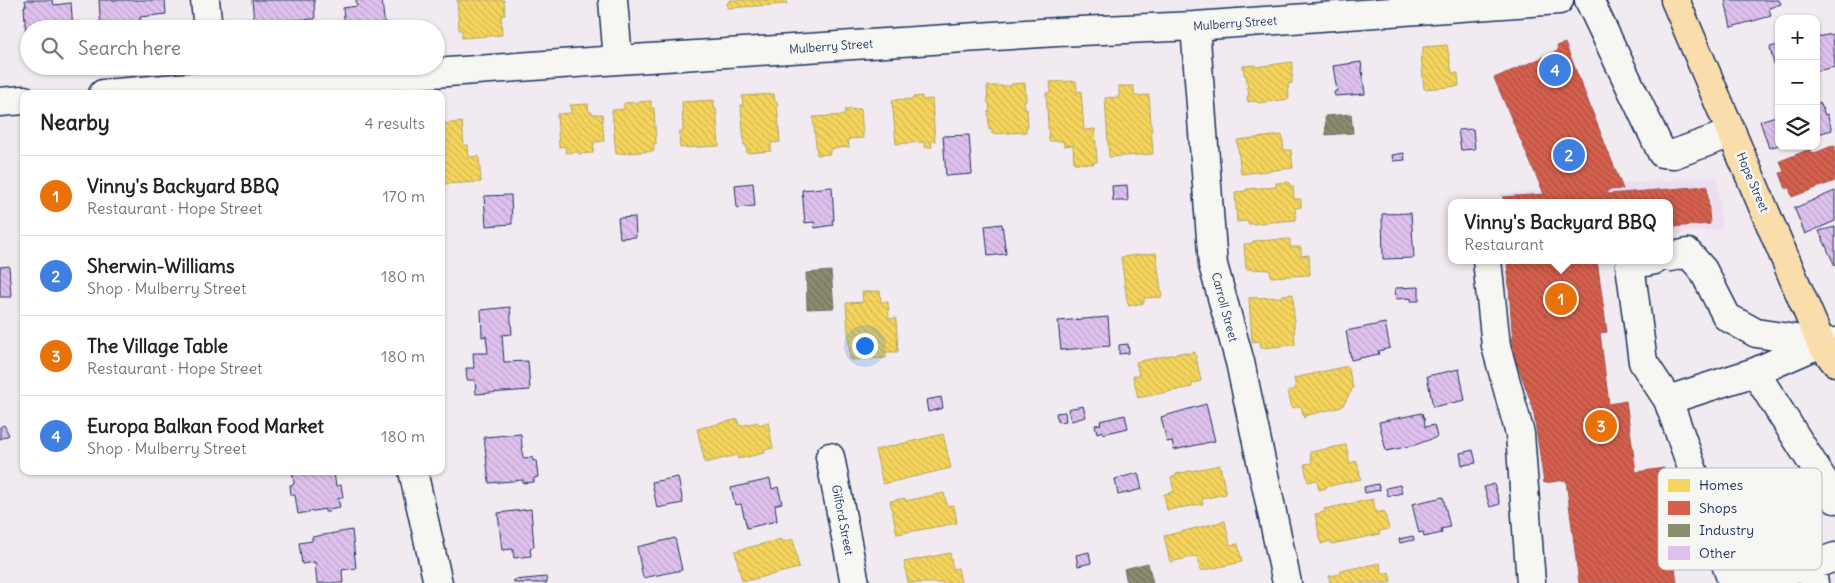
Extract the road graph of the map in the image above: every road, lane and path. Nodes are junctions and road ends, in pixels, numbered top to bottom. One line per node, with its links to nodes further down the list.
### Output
1 (205, 0): 7 (street)
2 (613, 0): 9 (street)
3 (1559, 0): 6 (street, Mulberry Street)
4 (1589, 0): 15 (street)
5 (1676, 0): 15 (main road, Hope Street)
6 (1392, 6): 8 (street, Mulberry Street)
7 (207, 20)
8 (1196, 26): 9 (street, Mulberry Street); 33 (street, Carroll Street)
9 (618, 60): 11 (street, Mulberry Street)
10 (214, 75): 11 (street, Mulberry Street); 12 (street, Mulberry Street)
11 (377, 86)
12 (126, 90)
13 (20, 100): 14 (street)
14 (0, 102)
15 (1732, 133): 19 (main road, Hope Street)
16 (1673, 256): 19 (street)
17 (1487, 264): 34 (street)
18 (1638, 264): 21 (street)
19 (1830, 349): 20 (street)
20 (1755, 372): 21 (street); 24 (street)
21 (1668, 400): 23 (street)
22 (830, 457): 32 (street, Gilford Street)
23 (1692, 468)
24 (1815, 468)
25 (414, 475): 31 (street)
26 (1822, 478): 27 (street)
27 (1835, 499)
28 (1728, 570): 30 (street)
29 (1813, 570): 30 (street)
30 (1732, 582)
31 (438, 583)
32 (855, 583)
33 (1287, 583)
34 (1531, 583)

